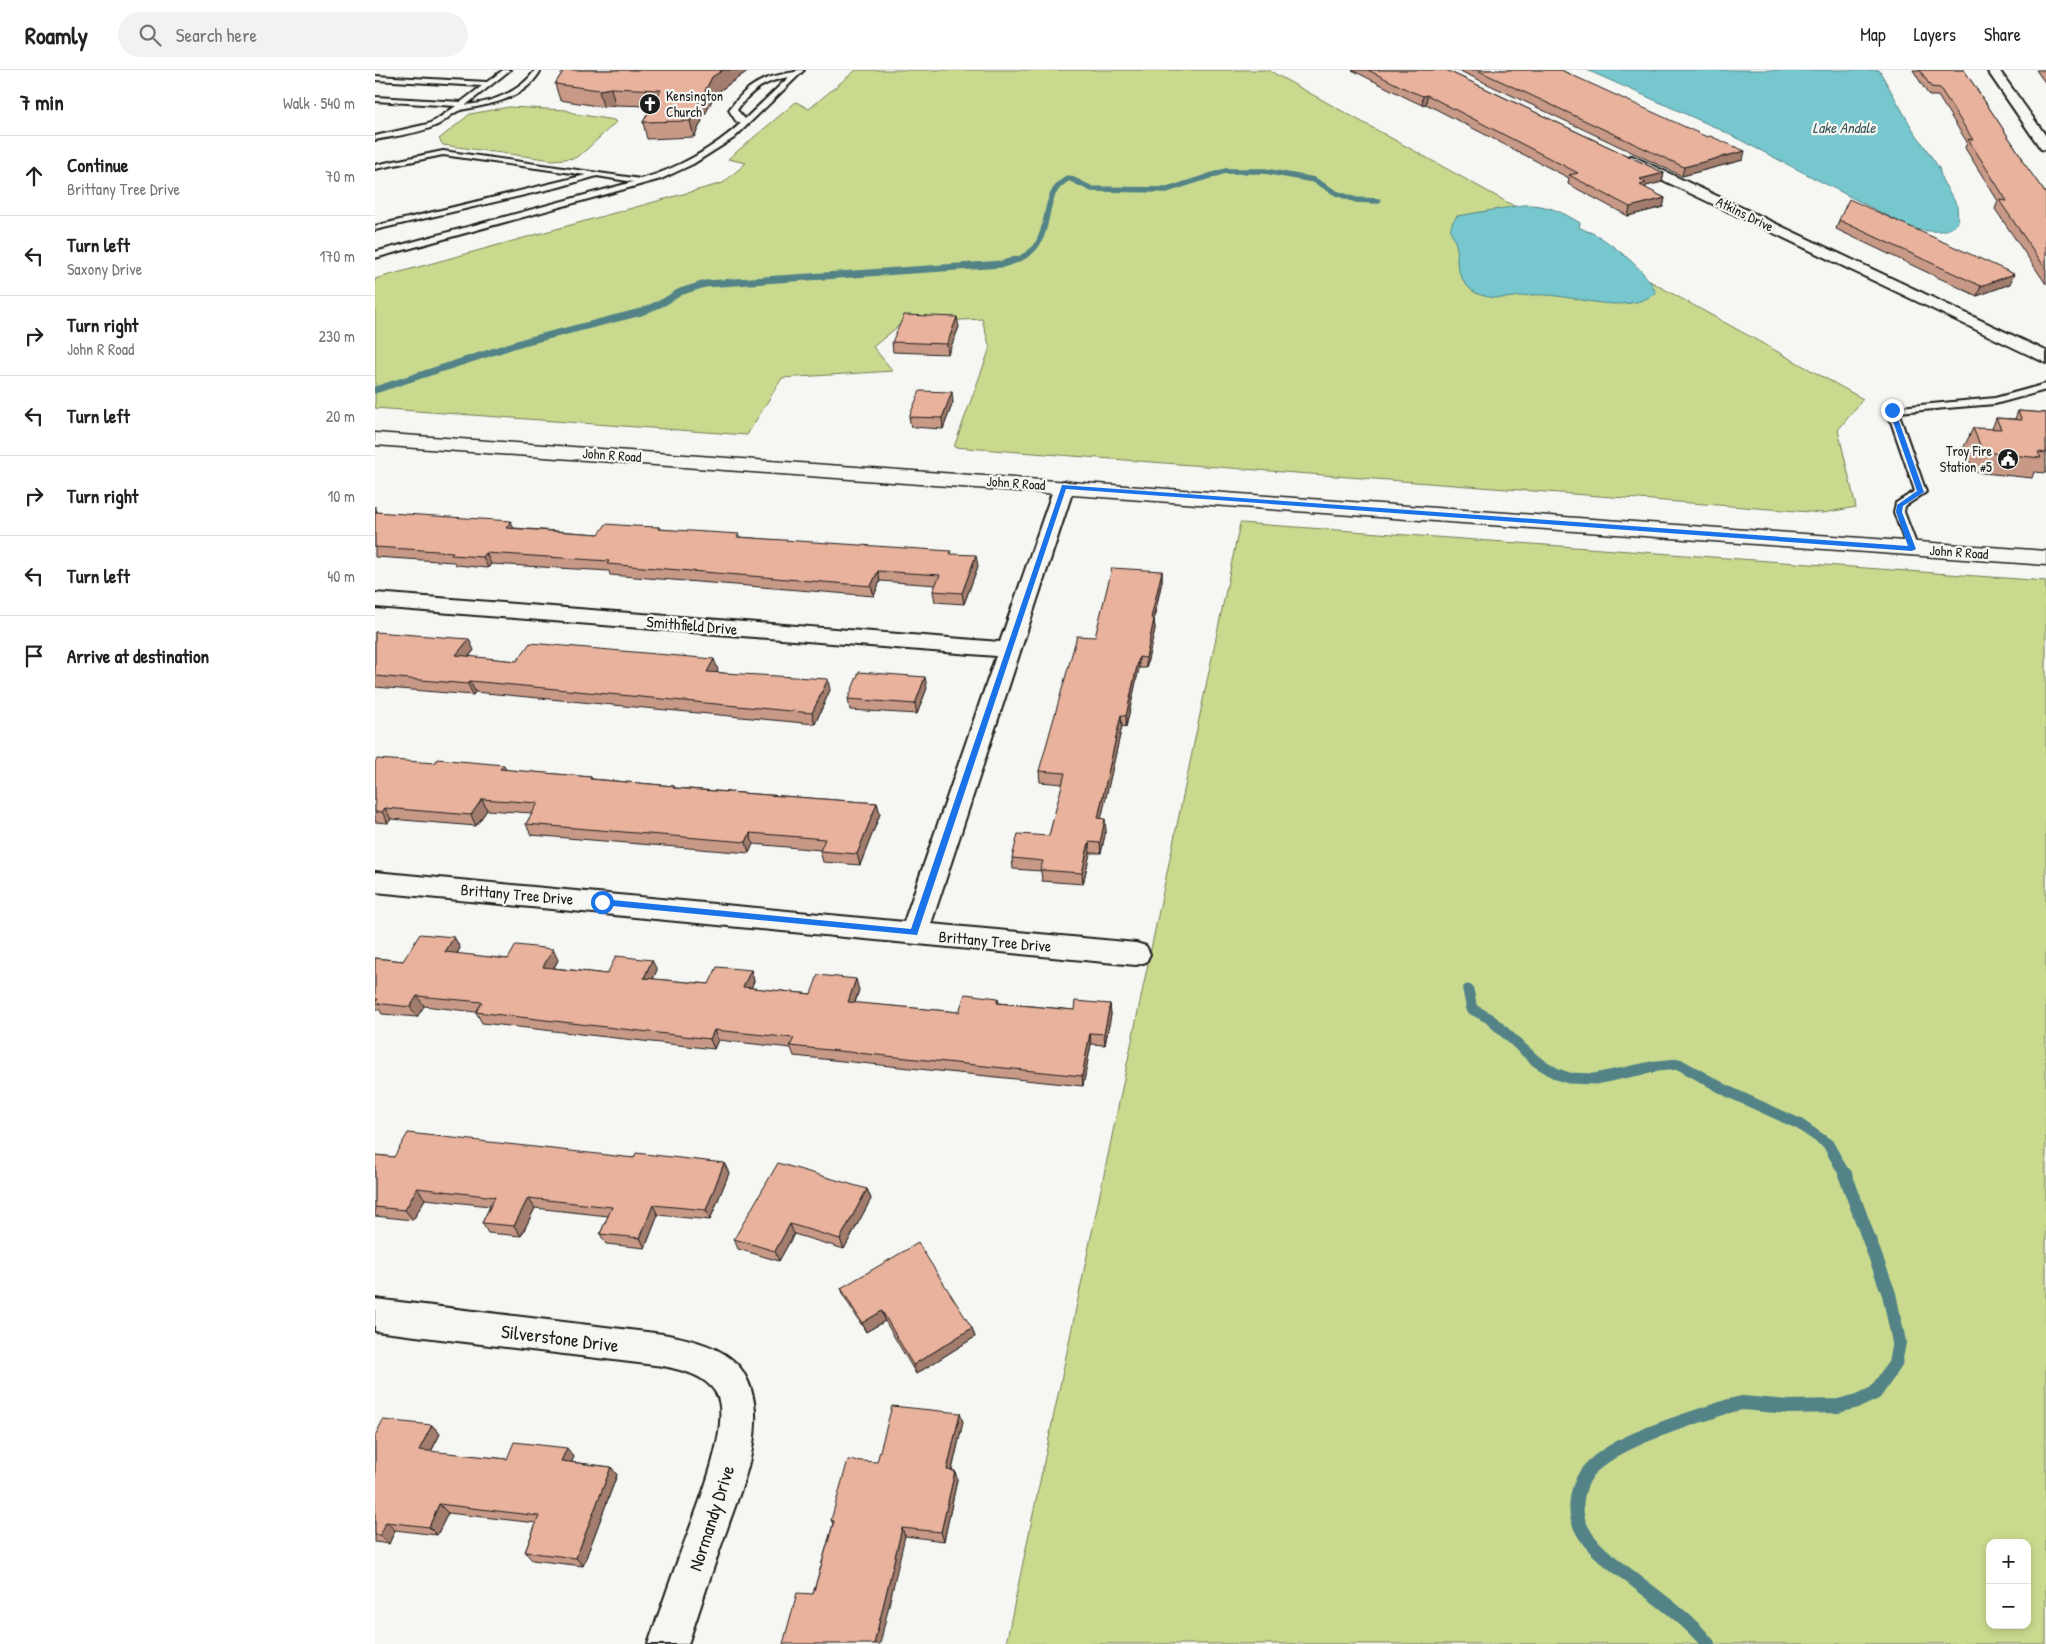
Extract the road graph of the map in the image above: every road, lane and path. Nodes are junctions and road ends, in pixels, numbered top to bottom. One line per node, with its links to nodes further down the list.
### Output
1 (507, 70): 6 (lane)
2 (538, 70): 8 (lane)
3 (1993, 70): 11 (street)
4 (799, 72): 9 (lane); 9 (lane)
5 (375, 78): 6 (lane)
6 (489, 84): 8 (lane)
7 (375, 99): 8 (lane)
8 (460, 106): 10 (lane)
9 (746, 122): 15 (lane)
10 (375, 138)
11 (2046, 146)
12 (1617, 152): 18 (street, Atkins Drive)
13 (375, 167): 14 (lane)
14 (597, 174): 15 (lane); 16 (lane)
15 (643, 181): 17 (lane)
16 (375, 228)
17 (375, 255)
18 (2046, 358)
19 (2046, 387): 22 (lane)
20 (375, 439): 21 (main road, John R Road)
21 (1064, 487): 22 (main road, John R Road); 25 (street)
22 (1912, 549): 23 (main road, John R Road)
23 (2046, 558)
24 (375, 600): 25 (street, Smithfield Drive)
25 (1009, 650): 27 (street)
26 (375, 882): 27 (street, Brittany Tree Drive)
27 (914, 933): 28 (street, Brittany Tree Drive)
28 (1136, 954)
29 (375, 1315): 30 (street, Silverstone Drive)
30 (733, 1389): 31 (street, Normandy Drive)
31 (669, 1644)

